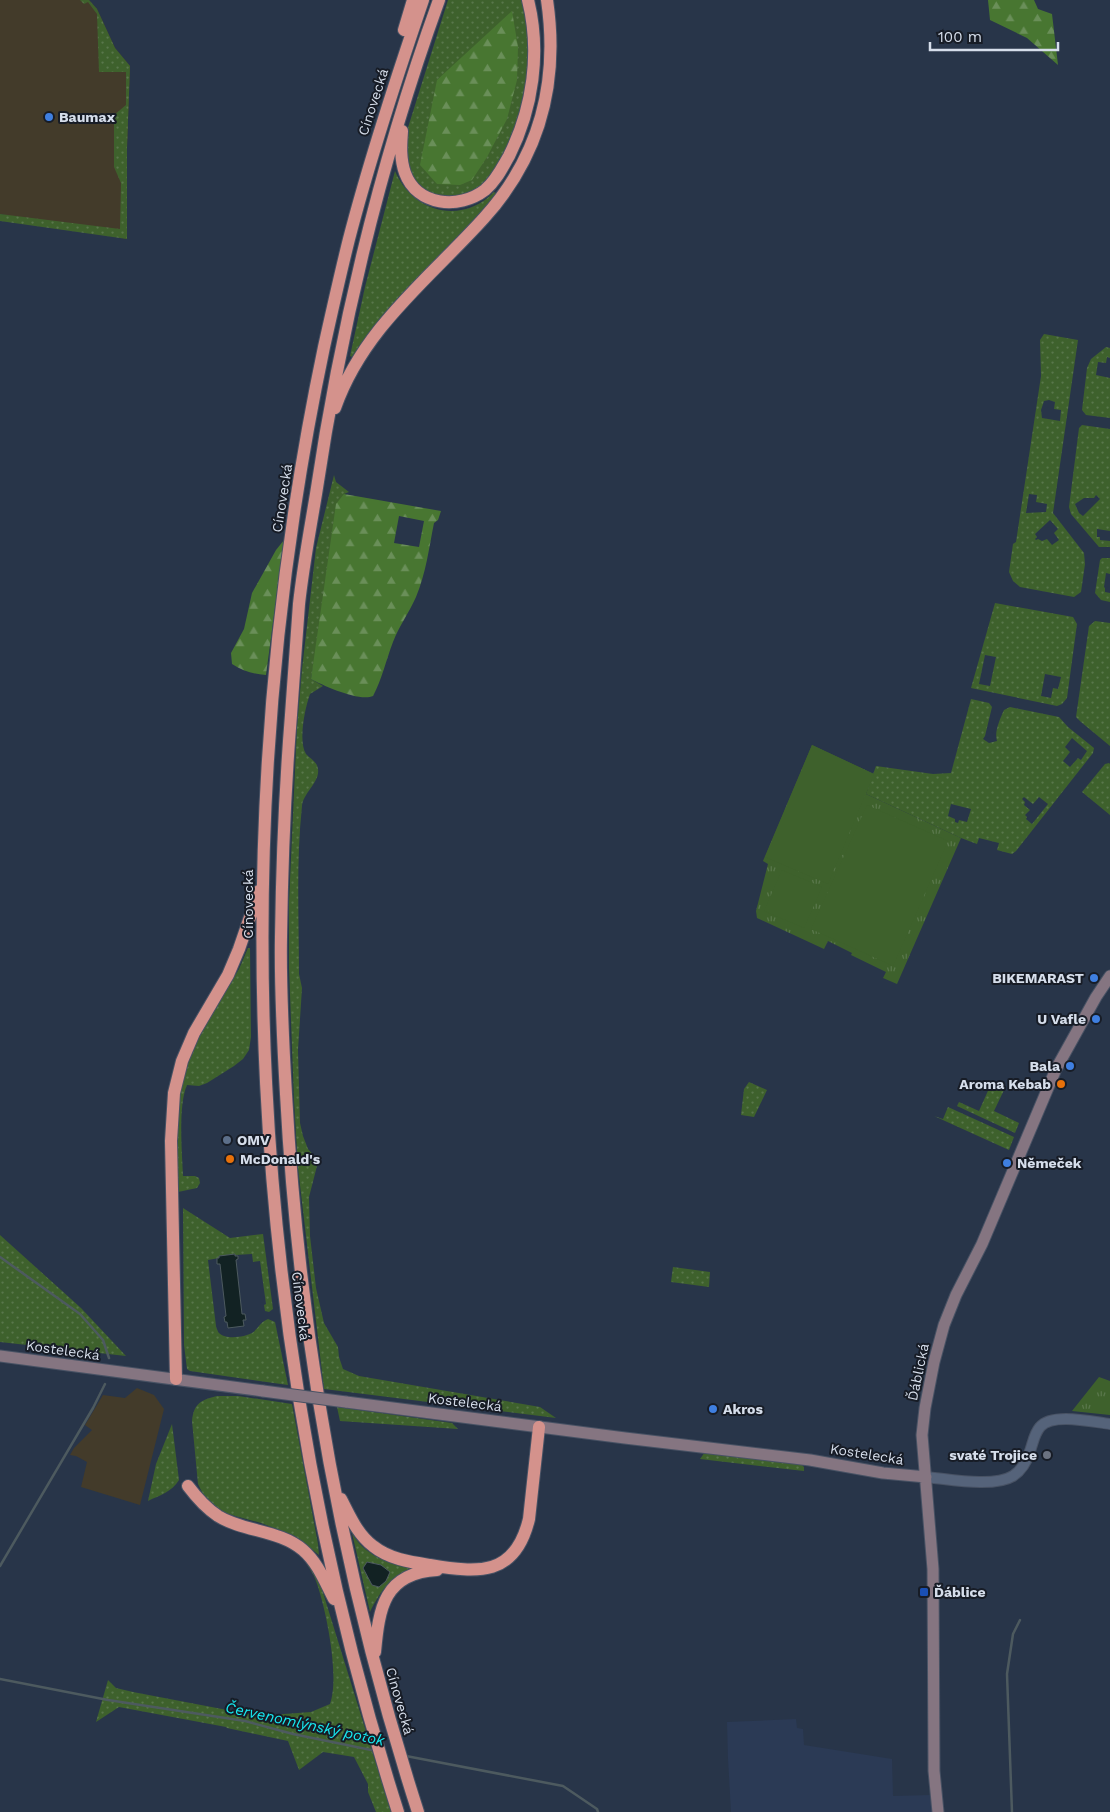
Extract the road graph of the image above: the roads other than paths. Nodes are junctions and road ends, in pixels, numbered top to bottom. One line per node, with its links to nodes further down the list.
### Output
1 (413, 0): 7 (highway)
2 (423, 0): 7 (highway, Cínovecká)
3 (438, 0): 6 (highway, Cínovecká)
4 (528, 0): 6 (highway)
5 (547, 0): 8 (highway)
6 (407, 94): 8 (highway, Cínovecká)
7 (368, 165): 9 (highway, Cínovecká)
8 (324, 438): 16 (highway, Cínovecká)
9 (262, 882): 12 (highway); 19 (highway, Cínovecká)
10 (1110, 976): 15 (main road, Ďáblická)
11 (0, 1356): 12 (main road, Kostelecká)
12 (176, 1379): 14 (main road, Kostelecká, bridge)
13 (1110, 1424): 15 (street)
14 (539, 1427): 15 (main road, Kostelecká); 18 (highway)
15 (926, 1477): 23 (main road, Ďáblická)
16 (334, 1485): 18 (highway); 20 (highway, Cínovecká)
17 (188, 1486): 19 (highway)
18 (452, 1568): 20 (highway)
19 (344, 1618): 21 (highway, Cínovecká)
20 (374, 1663): 22 (highway, Cínovecká)
21 (398, 1812)
22 (418, 1812)
23 (938, 1812)

